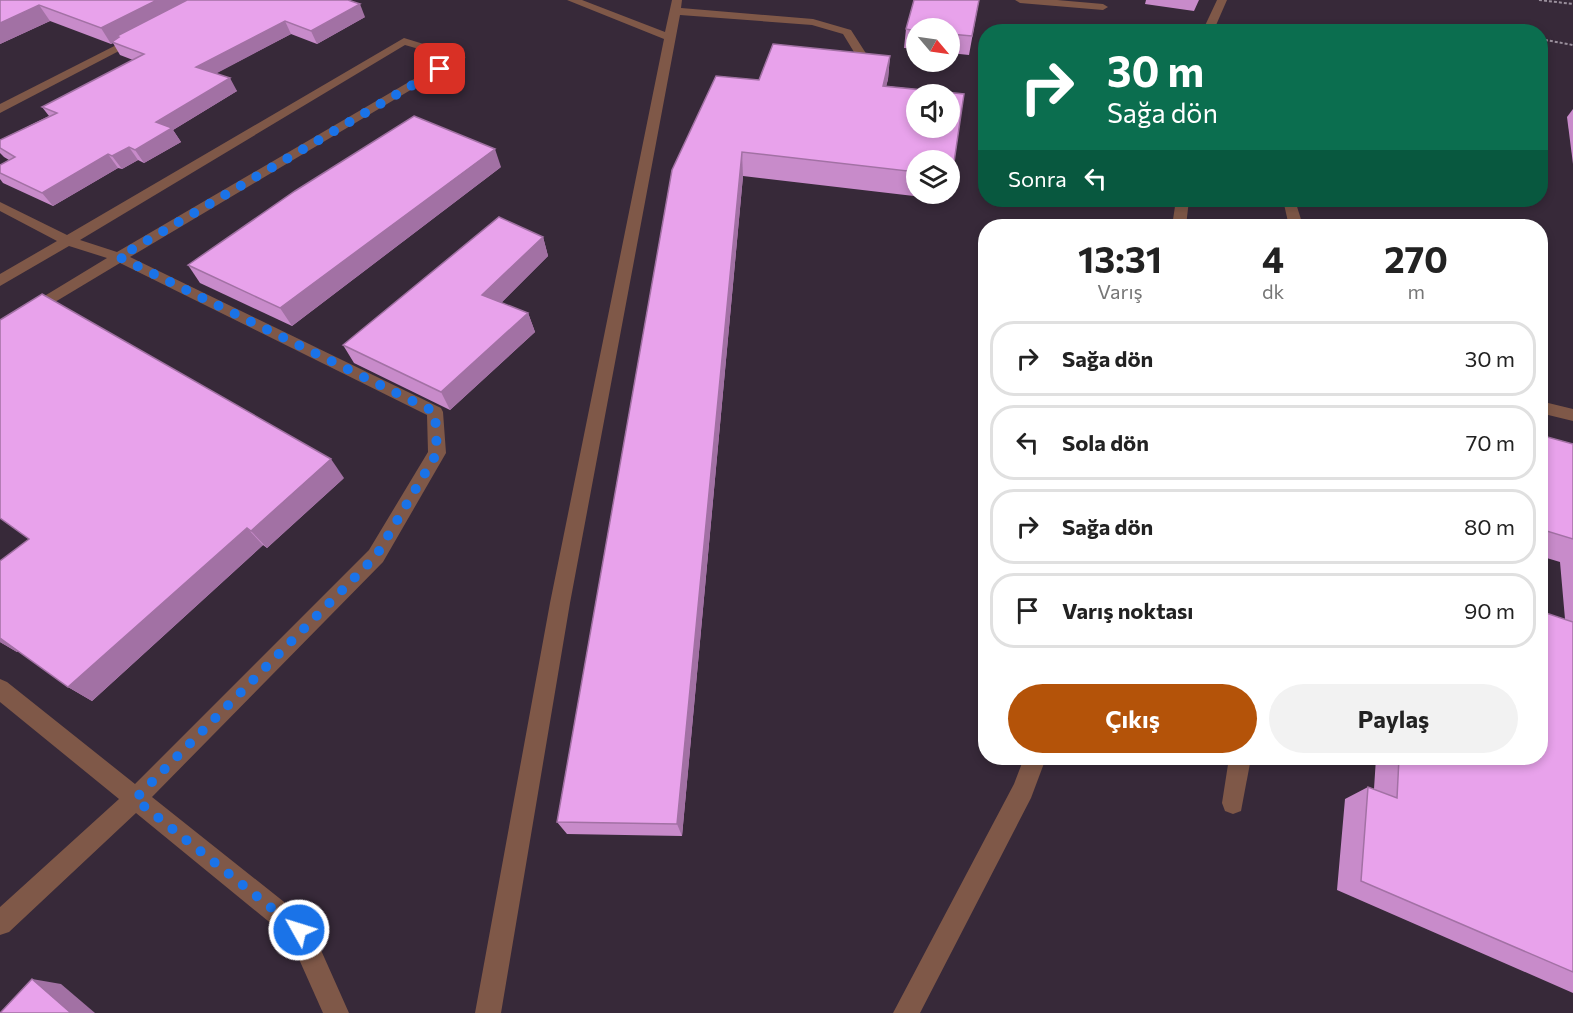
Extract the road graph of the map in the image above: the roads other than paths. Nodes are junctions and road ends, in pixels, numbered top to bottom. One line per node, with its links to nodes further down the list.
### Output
1 (572, 0): 8 (street)
2 (1020, 0): 5 (street)
3 (1222, 0): 6 (street)
4 (676, 6): 8 (street); 9 (street)
5 (1103, 8)
6 (1211, 24)
7 (146, 33): 10 (street)
8 (669, 37): 25 (street)
9 (861, 56)
10 (0, 109)
11 (0, 206): 12 (street)
12 (68, 241): 13 (street); 13 (street); 14 (street)
13 (119, 257): 15 (street); 21 (street)
14 (0, 281)
15 (0, 330)
16 (1548, 409): 17 (street)
17 (1573, 415)
18 (0, 689): 21 (street)
19 (1032, 765): 26 (street)
20 (1239, 765): 22 (street)
21 (135, 799): 23 (street); 24 (street)
22 (1233, 803)
23 (0, 923)
24 (336, 1013)
25 (488, 1013)
26 (906, 1013)

